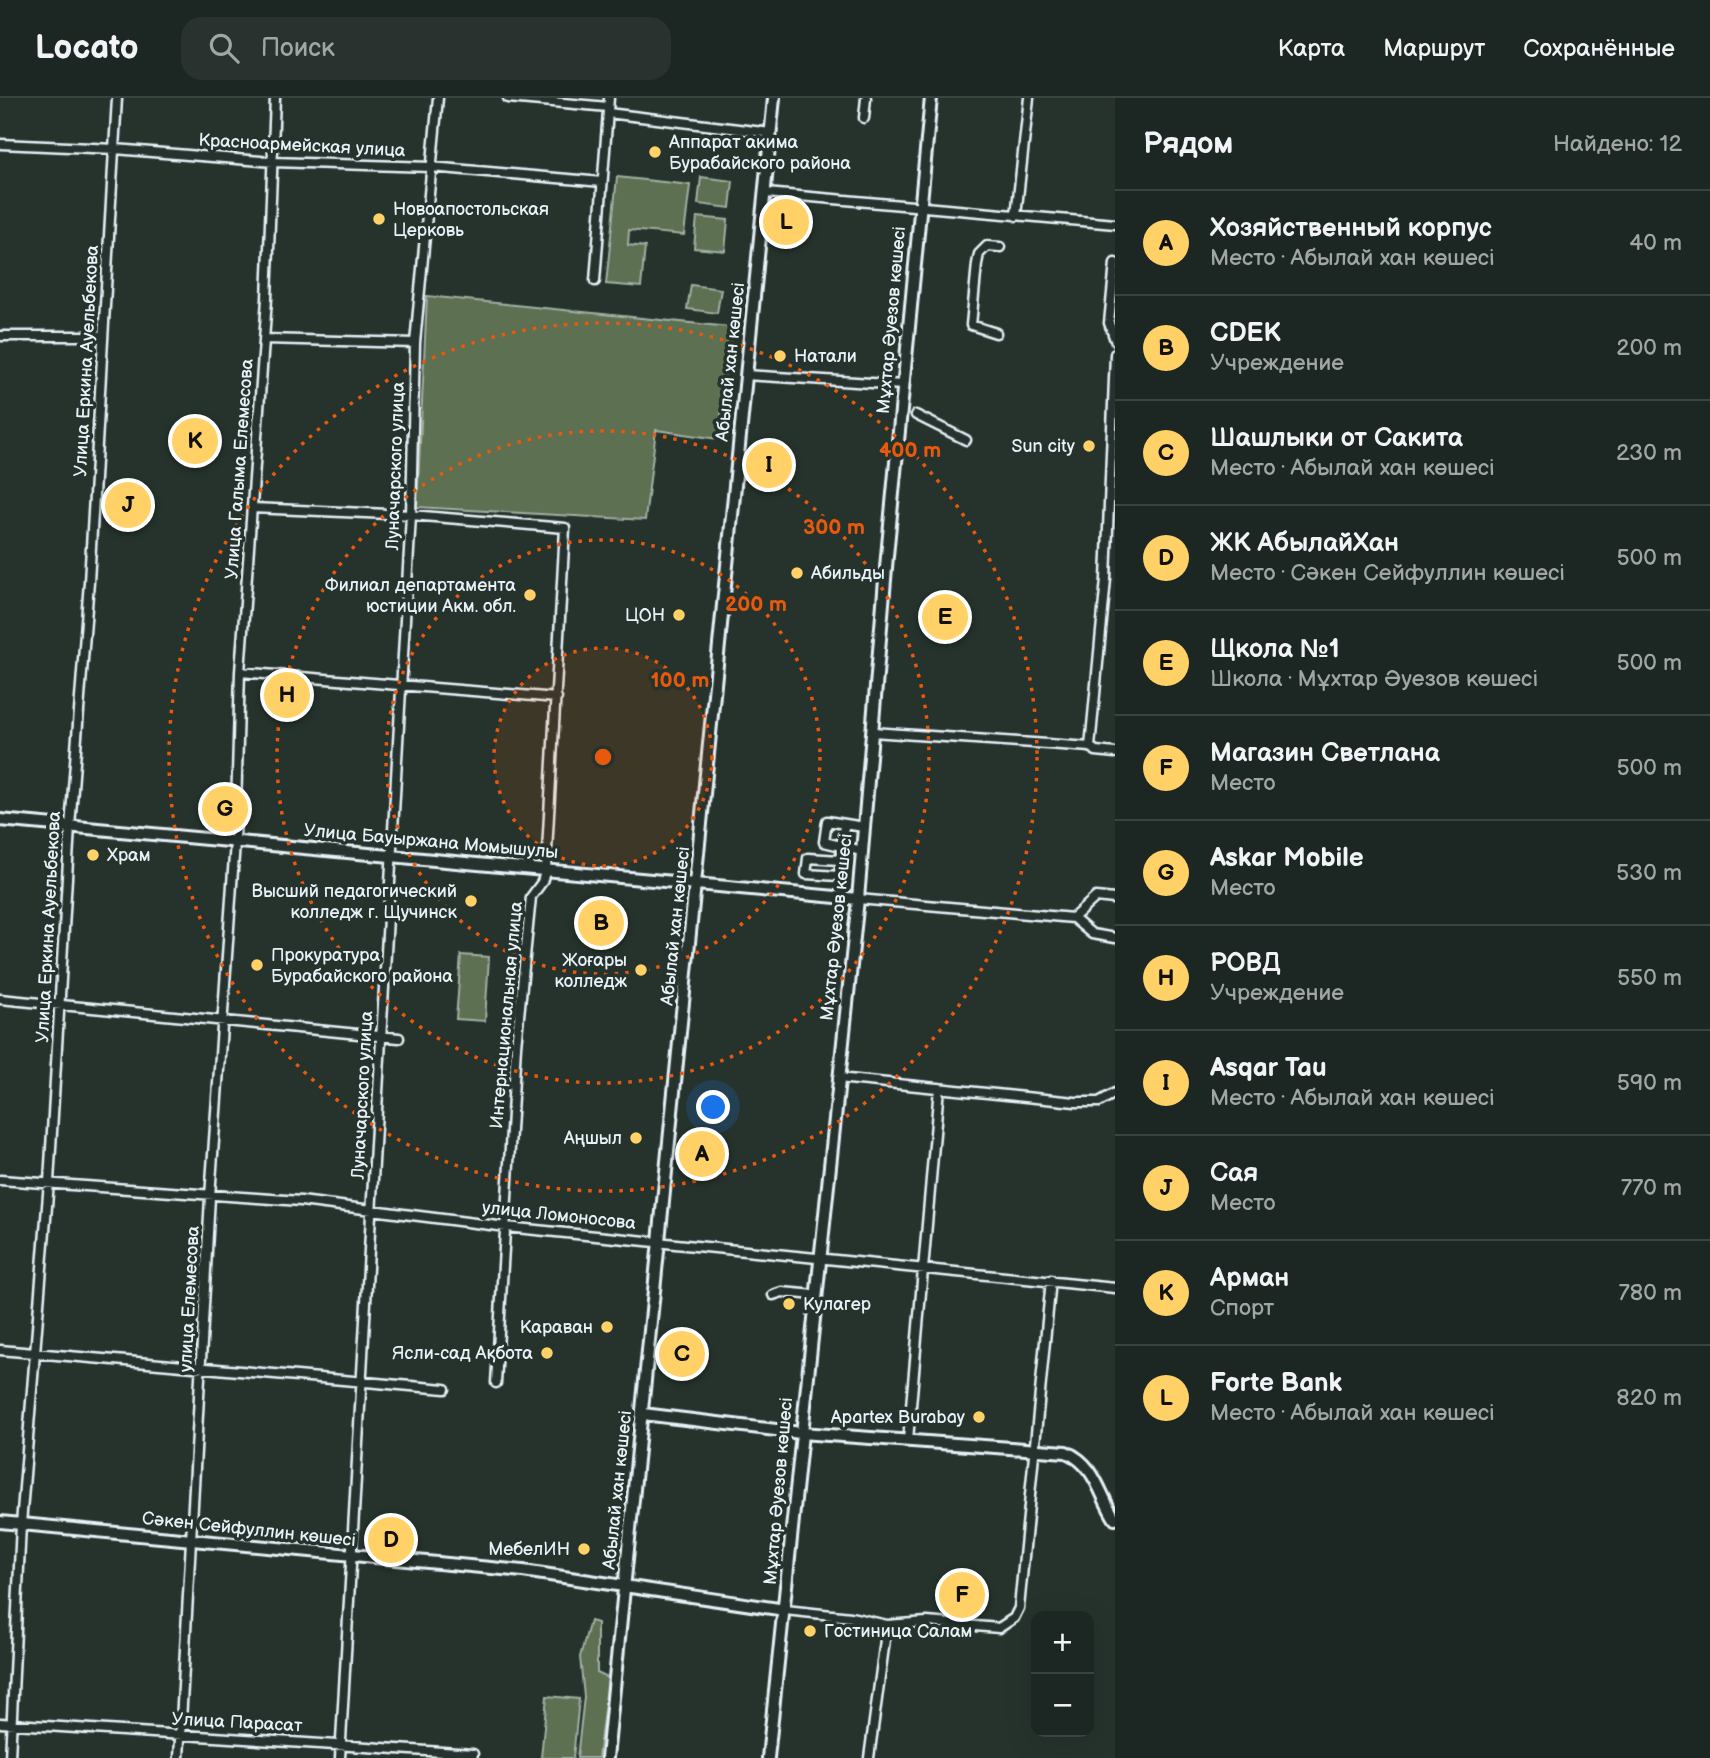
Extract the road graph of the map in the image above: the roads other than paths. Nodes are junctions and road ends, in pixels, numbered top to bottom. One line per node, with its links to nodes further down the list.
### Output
1 (117, 98): 13 (street, Улица Еркина Ауельбекова)
2 (275, 98): 14 (street, Улица Галыма Елемесова)
3 (438, 98): 15 (street, Луначарского улица)
4 (508, 98): 9 (street)
5 (774, 98): 11 (street, Абылай хан көшесі)
6 (866, 98): 10 (street)
7 (931, 98): 18 (street, Мұхтар Әуезов көшесі)
8 (1029, 98): 19 (street)
9 (608, 106): 11 (street); 16 (street)
10 (864, 118)
11 (771, 132): 17 (street, Абылай хан көшесі)
12 (0, 144): 13 (street, Красноармейская улица)
13 (115, 149): 14 (street, Красноармейская улица); 26 (street, Улица Еркина Ауельбекова)
14 (273, 162): 15 (street, Красноармейская улица); 27 (street, Улица Галыма Елемесова)
15 (431, 167): 16 (street, Красноармейская улица); 29 (street, Луначарского улица)
16 (602, 182): 23 (street)
17 (766, 193): 18 (street); 31 (street, Абылай хан көшесі)
18 (919, 208): 19 (street); 32 (street, Мұхтар Әуезов көшесі)
19 (1016, 216): 20 (street)
20 (1115, 224)
21 (1000, 247): 24 (street)
22 (1115, 264): 28 (street)
23 (594, 281)
24 (996, 333)
25 (0, 336): 26 (street)
26 (102, 336): 45 (street, Улица Еркина Ауельбекова)
27 (264, 339): 29 (street); 35 (street, Улица Галыма Елемесова)
28 (1115, 340)
29 (415, 343): 36 (street, Луначарского улица)
30 (1115, 354): 41 (street)
31 (746, 375): 32 (street); 53 (street, Абылай хан көшесі)
32 (903, 385): 40 (street, Мұхтар Әуезов көшесі)
33 (916, 415): 34 (street)
34 (966, 440)
35 (252, 508): 36 (street); 37 (street, Улица Галыма Елемесова)
36 (411, 515): 38 (street, Луначарского улица); 39 (street, Интернациональная улица)
37 (240, 671): 38 (street); 47 (street, Улица Галыма Елемесова)
38 (401, 685): 39 (street); 50 (street, Луначарского улица)
39 (557, 698): 52 (street, Интернациональная улица)
40 (872, 732): 41 (street); 46 (street, Мұхтар Әуезов көшесі)
41 (1090, 747): 42 (street)
42 (1115, 753)
43 (0, 820): 45 (street, Улица Бауыржана Момышулы)
44 (844, 824): 46 (street); 48 (street); 48 (street)
45 (70, 827): 47 (street, Улица Бауыржана Момышулы); 59 (street, Улица Еркина Ауельбекова)
46 (864, 827): 49 (street, Мұхтар Әуезов көшесі)
47 (235, 842): 50 (street, Улица Бауыржана Момышулы); 60 (street, улица Елемесова)
48 (842, 846): 49 (street); 51 (street)
49 (862, 851): 54 (street, Мұхтар Әуезов көшесі)
50 (391, 855): 52 (street, Улица Бауыржана Момышулы); 61 (street, Луначарского улица)
51 (840, 860): 51 (street)
52 (546, 869): 53 (street, Улица Бауыржана Момышулы); 70 (street, Интернациональная улица)
53 (696, 884): 54 (street, Улица Бауыржана Момышулы); 71 (street, Абылай хан көшесі)
54 (858, 899): 56 (street); 63 (street, Мұхтар Әуезов көшесі)
55 (1114, 900): 56 (street)
56 (1073, 918): 57 (street)
57 (1115, 938)
58 (0, 999): 59 (street)
59 (60, 1004): 60 (street); 67 (street, Улица Еркина Ауельбекова)
60 (224, 1021): 61 (street); 68 (street, улица Елемесова)
61 (381, 1036): 62 (street); 69 (street, Луначарского улица)
62 (399, 1038)
63 (838, 1078): 64 (street); 72 (street, Мұхтар Әуезов көшесі)
64 (939, 1088): 65 (street); 73 (street)
65 (1115, 1093)
66 (0, 1180): 67 (street, улица Ломоносова)
67 (49, 1182): 68 (street, улица Ломоносова); 79 (street, Улица Еркина Ауельбекова)
68 (210, 1197): 69 (street, улица Ломоносова); 80 (street, улица Елемесова)
69 (372, 1210): 70 (street, улица Ломоносова); 81 (street, Луначарского улица)
70 (506, 1227): 71 (street, улица Ломоносова); 82 (street, Интернациональная улица)
71 (661, 1241): 72 (street, улица Ломоносова); 84 (street, Абылай хан көшесі)
72 (818, 1258): 73 (street, улица Ломоносова); 77 (street, Мұхтар Әуезов көшесі)
73 (925, 1266): 74 (street, улица Ломоносова); 86 (street)
74 (1051, 1280): 75 (street, улица Ломоносова); 87 (street)
75 (1115, 1288)
76 (773, 1295): 77 (street)
77 (815, 1295): 85 (street, Мұхтар Әуезов көшесі)
78 (0, 1350): 79 (street)
79 (36, 1354): 80 (street); 90 (street, Улица Еркина Ауельбекова)
80 (202, 1367): 81 (street); 91 (street, улица Елемесова)
81 (361, 1383): 83 (street); 92 (street, Луначарского улица)
82 (496, 1383)
83 (444, 1389)
84 (643, 1414): 85 (street); 93 (street, Абылай хан көшесі)
85 (801, 1433): 86 (street); 94 (street, Мұхтар Әуезов көшесі)
86 (908, 1440): 87 (street)
87 (1036, 1448): 88 (street); 95 (street)
88 (1115, 1519)
89 (0, 1522): 90 (street, Сәкен Сейфуллин көшесі)
90 (21, 1524): 91 (street, Сәкен Сейфуллин көшесі); 97 (street, Улица Еркина Ауельбекова)
91 (191, 1540): 92 (street, Сәкен Сейфуллин көшесі); 98 (street, улица Елемесова)
92 (351, 1557): 93 (street, Сәкен Сейфуллин көшесі); 99 (street, Луначарского улица)
93 (624, 1588): 94 (street, Сәкен Сейфуллин көшесі); 104 (street, Абылай хан көшесі)
94 (785, 1609): 95 (street); 105 (street, Мұхтар Әуезов көшесі)
95 (887, 1625): 106 (street)
96 (0, 1723): 97 (street, Улица Парасат)
97 (12, 1724): 98 (street, Улица Парасат); 101 (street, Улица Еркина Ауельбекова)
98 (180, 1735): 99 (street, Улица Парасат); 102 (street, улица Елемесова)
99 (341, 1744): 100 (street, Улица Парасат); 103 (street, Луначарского улица)
100 (473, 1756)
101 (10, 1758)
102 (178, 1758)
103 (340, 1758)
104 (607, 1758)
105 (768, 1758)
106 (869, 1758)

